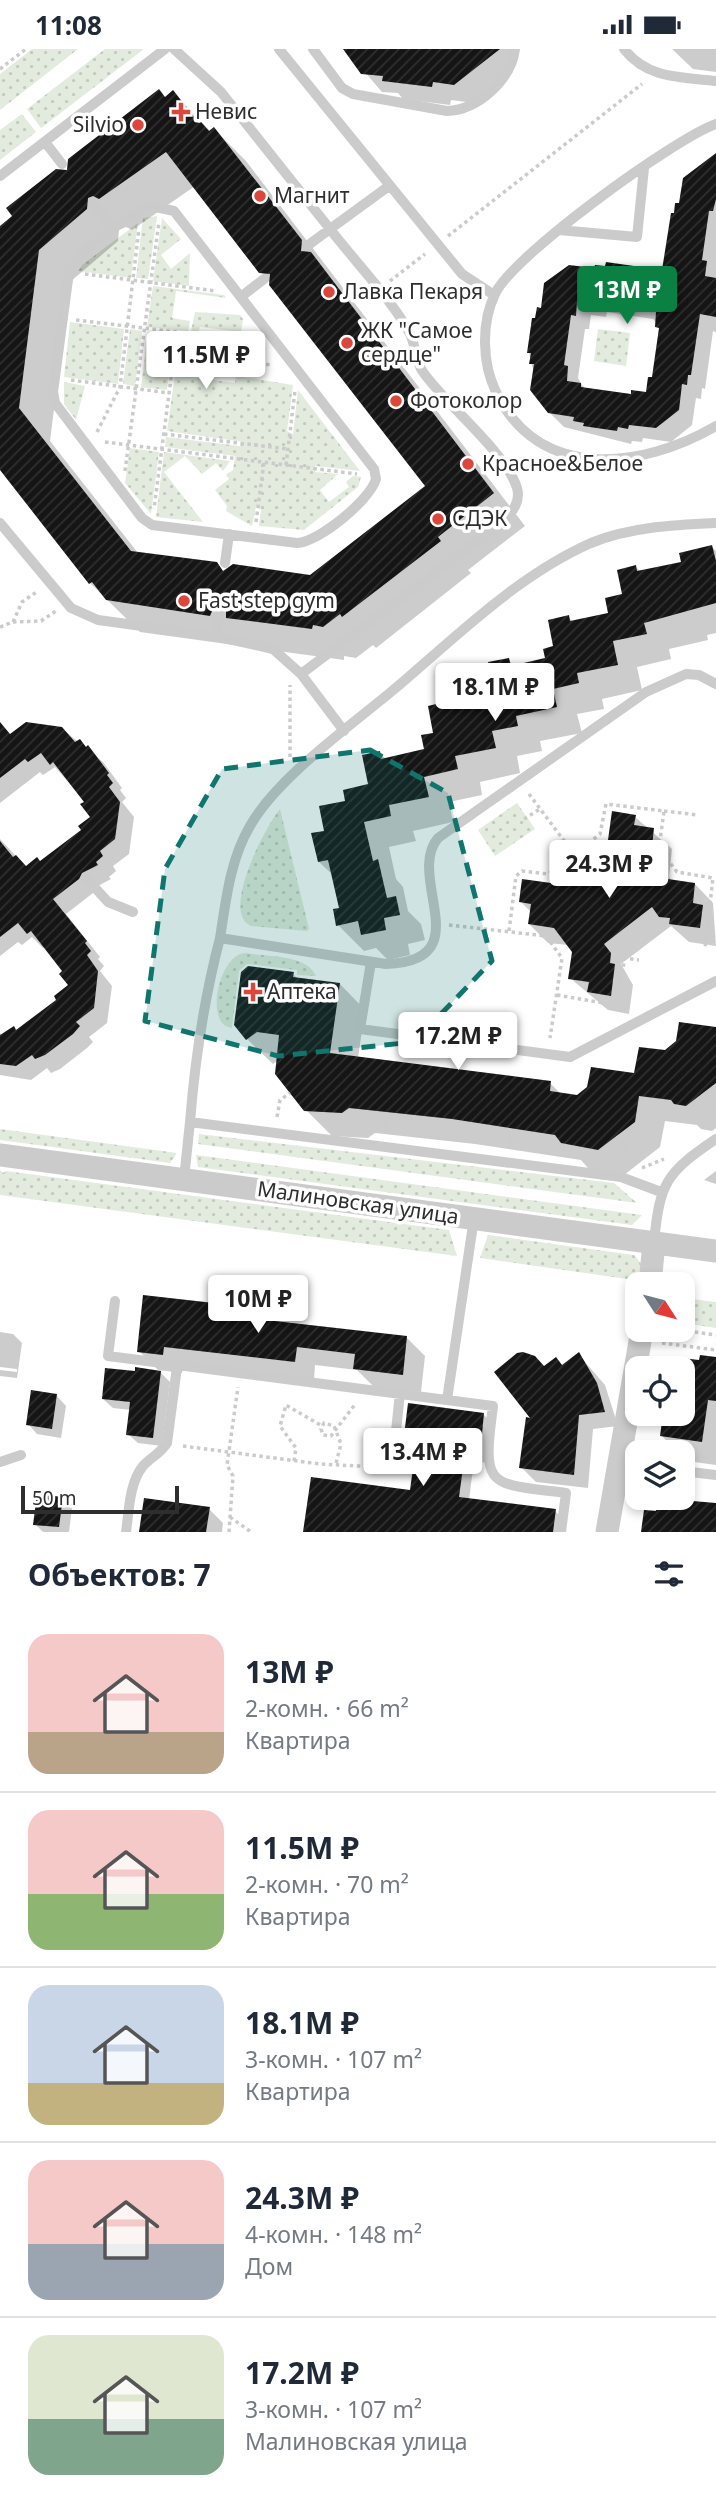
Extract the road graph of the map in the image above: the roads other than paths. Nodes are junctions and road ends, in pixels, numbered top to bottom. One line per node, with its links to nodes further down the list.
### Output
1 (165, 49): 9 (lane)
2 (174, 49): 15 (lane)
3 (279, 49): 13 (lane)
4 (313, 49): 5 (lane)
5 (515, 49)
6 (624, 49): 7 (lane)
7 (716, 81)
8 (716, 124): 11 (lane)
9 (45, 142): 10 (lane); 12 (lane)
10 (62, 164)
11 (644, 168): 17 (lane); 17 (lane)
12 (0, 176)
13 (389, 186): 15 (lane); 20 (lane)
14 (93, 204): 16 (lane)
15 (330, 229): 18 (lane); 29 (lane)
16 (113, 230): 21 (lane); 25 (lane)
17 (559, 230): 20 (lane)
18 (307, 246)
19 (264, 279): 21 (lane)
20 (494, 295): 22 (lane)
21 (242, 296): 25 (lane)
22 (716, 426)
23 (0, 523): 28 (lane)
24 (716, 523): 31 (lane)
25 (229, 534): 26 (lane)
26 (225, 563)
27 (219, 613): 28 (lane)
28 (215, 636): 29 (lane)
29 (297, 677): 31 (lane)
30 (716, 684): 35 (lane)
31 (344, 730): 34 (lane)
32 (87, 879): 33 (lane)
33 (133, 912)
34 (220, 938): 35 (lane); 37 (lane)
35 (371, 962): 36 (lane)
36 (716, 981)
37 (190, 1122): 40 (lane); 41 (lane)
38 (716, 1139): 41 (lane)
39 (0, 1155): 40 (street, Малиновская улица)
40 (184, 1179): 42 (street, Малиновская улица)
41 (661, 1192): 43 (lane)
42 (474, 1218): 43 (street, Малиновская улица); 50 (lane)
43 (654, 1243): 44 (street, Малиновская улица); 45 (street)
44 (716, 1251)
45 (651, 1272)
46 (115, 1301): 48 (lane)
47 (641, 1342): 51 (street)
48 (177, 1367): 49 (lane); 58 (lane)
49 (400, 1393): 50 (lane); 54 (lane)
50 (447, 1400): 59 (lane)
51 (631, 1440)
52 (21, 1455): 53 (lane)
53 (0, 1462)
54 (392, 1468)
55 (695, 1473): 57 (lane)
56 (625, 1474): 60 (street)
57 (716, 1475)
58 (126, 1532)
59 (561, 1532)
60 (607, 1532)

